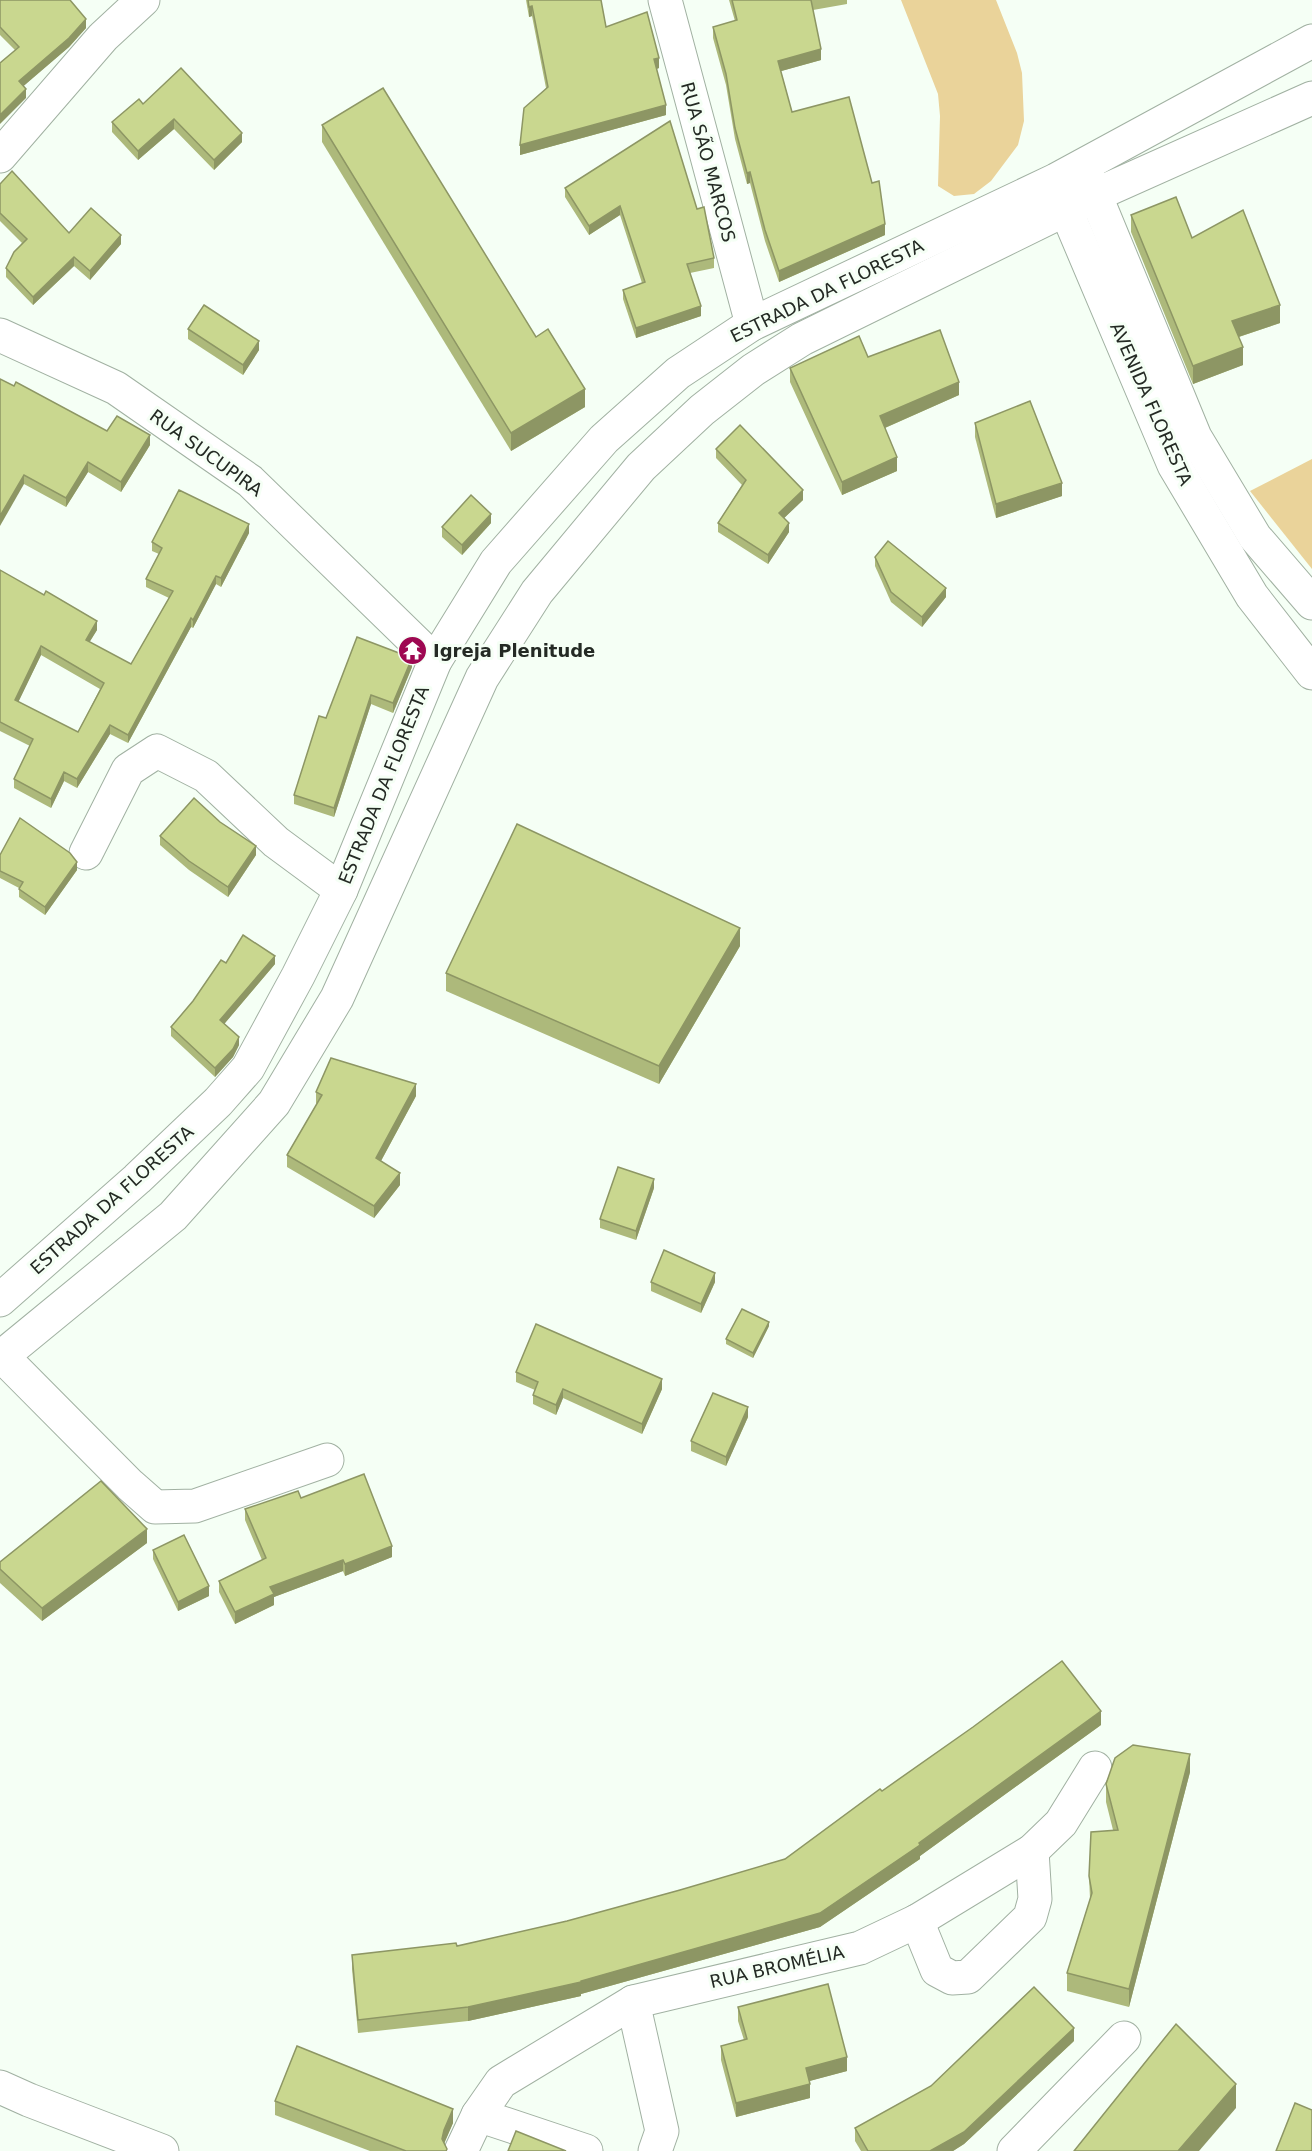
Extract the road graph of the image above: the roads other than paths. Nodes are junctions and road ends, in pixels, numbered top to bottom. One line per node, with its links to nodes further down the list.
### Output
1 (143, 0): 5 (street)
2 (665, 0): 8 (street, RUA SÃO MARCOS)
3 (1312, 41): 6 (street, ESTRADA DA FLORESTA)
4 (1312, 98): 7 (street, ESTRADA DA FLORESTA)
5 (0, 156)
6 (1068, 185): 7 (street, ESTRADA DA FLORESTA); 8 (street, ESTRADA DA FLORESTA); 12 (street, AVENIDA FLORESTA); 16 (street, ESTRADA DA FLORESTA)
7 (1095, 195): 10 (street, AVENIDA FLORESTA)
8 (752, 324): 11 (street, ESTRADA DA FLORESTA)
9 (0, 335): 11 (street, RUA SUCUPIRA)
10 (1312, 603)
11 (435, 661): 14 (street, ESTRADA DA FLORESTA)
12 (1312, 673)
13 (86, 853): 14 (street)
14 (340, 890): 15 (street, ESTRADA DA FLORESTA)
15 (0, 1300)
16 (1, 1357): 17 (street)
17 (327, 1460)
18 (1095, 1768): 19 (street, RUA BROMÉLIA)
19 (1032, 1851): 20 (street, RUA BROMÉLIA); 20 (street)
20 (917, 1921): 21 (street, RUA BROMÉLIA)
21 (633, 2002): 24 (street, RUA BROMÉLIA); 28 (street)
22 (1124, 2038): 29 (street)
23 (0, 2087): 25 (street)
24 (478, 2115): 26 (street, RUA BROMÉLIA); 27 (street)
25 (162, 2151)
26 (461, 2151)
27 (586, 2151)
28 (655, 2151)
29 (1014, 2151)

